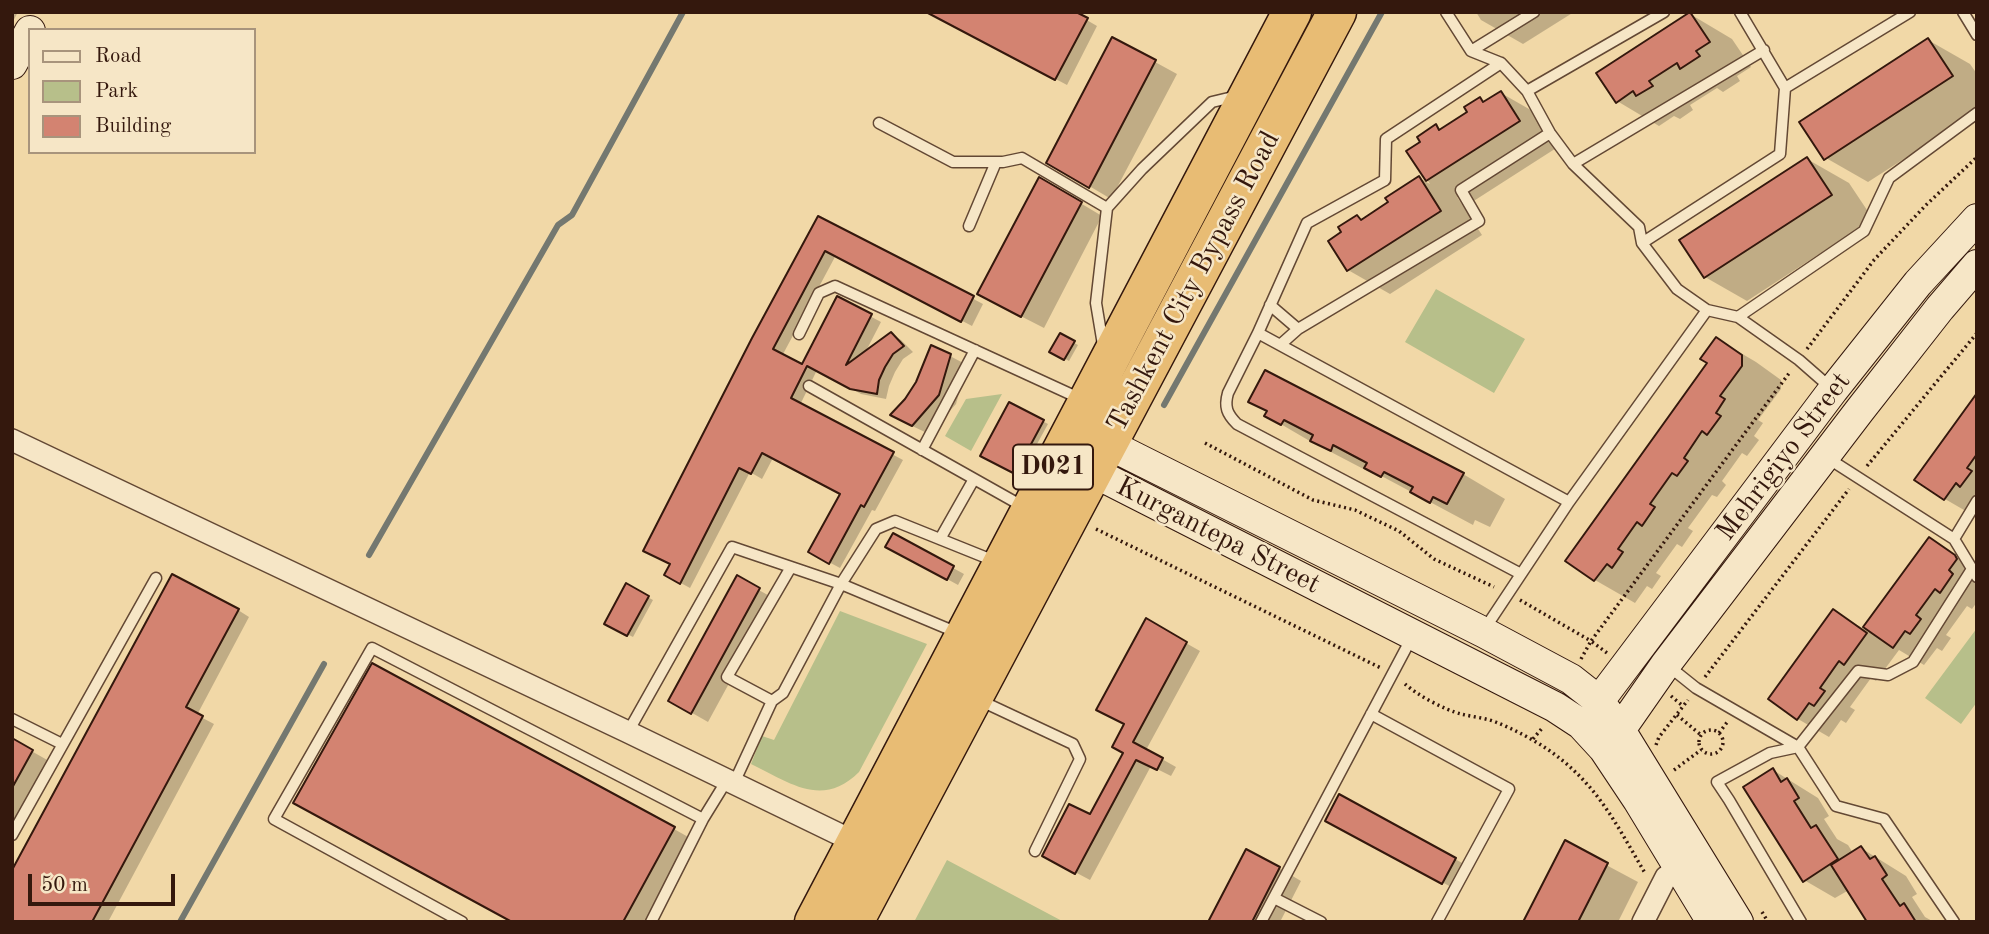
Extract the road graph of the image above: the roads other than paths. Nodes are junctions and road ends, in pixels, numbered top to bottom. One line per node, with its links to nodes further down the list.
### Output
1 (40, 12): 10 (main road)
2 (1292, 12): 19 (highway, Tashkent City Bypass Road / D021)
3 (1337, 12): 46 (highway, Tashkent City Bypass Road / D021)
4 (1446, 12): 14 (lane)
5 (1534, 12): 14 (lane)
6 (1664, 12): 18 (lane)
7 (1740, 12): 13 (lane)
8 (1910, 12): 17 (lane)
9 (1963, 12): 12 (lane)
10 (32, 28)
11 (28, 35): 16 (main road)
12 (1977, 35)
13 (1764, 50): 17 (lane); 24 (lane)
14 (1471, 51): 15 (lane)
15 (1501, 63): 18 (lane); 30 (lane)
16 (12, 64)
17 (1785, 88): 28 (lane)
18 (1527, 91): 22 (lane)
19 (1250, 92): 25 (lane); 38 (highway, Tashkent City Bypass Road / D021)
20 (1977, 113): 32 (lane)
21 (879, 123): 23 (lane)
22 (1550, 133): 24 (lane); 33 (lane)
23 (996, 162): 25 (lane); 27 (lane)
24 (1573, 164): 28 (lane)
25 (1107, 208): 38 (lane)
26 (1977, 219): 40 (main road, Mehrigiyo Street)
27 (969, 226)
28 (1642, 243): 31 (lane)
29 (1977, 265): 45 (main road, Mehrigiyo Street)
30 (1270, 306): 33 (lane); 34 (lane)
31 (1707, 310): 32 (lane); 49 (lane)
32 (1738, 317): 40 (lane)
33 (1298, 329): 36 (lane)
34 (1258, 333): 36 (lane); 56 (lane)
35 (799, 334): 37 (lane)
36 (1280, 345): 49 (lane)
37 (975, 350): 41 (lane); 44 (lane)
38 (1106, 365): 41 (highway, Tashkent City Bypass Road / D021)
39 (809, 386): 44 (lane)
40 (1833, 390): 65 (main road, Mehrigiyo Street)
41 (1087, 402): 43 (highway, Tashkent City Bypass Road / D021)
42 (12, 440): 68 (street)
43 (1067, 440): 46 (main road, Kurgantepa Street); 50 (highway, Tashkent City Bypass Road / D021)
44 (922, 450): 47 (lane)
45 (1825, 457): 52 (lane); 62 (main road, Mehrigiyo Street)
46 (1101, 458): 59 (main road, Kurgantepa Street); 60 (main road, Kurgantepa Street); 63 (highway, Tashkent City Bypass Road / D021)
47 (974, 479): 50 (lane); 51 (lane)
48 (1977, 501): 52 (lane)
49 (1569, 502): 56 (lane)
50 (1030, 510): 53 (highway, Tashkent City Bypass Road / D021)
51 (940, 539): 53 (lane); 58 (lane)
52 (1954, 539): 55 (lane)
53 (1001, 564): 61 (highway, Tashkent City Bypass Road / D021)
54 (791, 567): 58 (lane); 64 (lane); 68 (lane)
55 (1974, 573): 71 (lane)
56 (1521, 574): 59 (lane)
57 (156, 578): 70 (lane)
58 (841, 584): 61 (lane); 64 (lane)
59 (1483, 632): 65 (main road, Kurgantepa Street)
60 (1413, 635): 66 (lane); 69 (main road, Kurgantepa Street)
61 (964, 636): 75 (highway, Tashkent City Bypass Road / D021)
62 (1666, 664): 69 (main road, Mehrigiyo Street); 71 (lane)
63 (974, 697): 76 (lane); 82 (highway, Tashkent City Bypass Road / D021)
64 (772, 701): 72 (lane)
65 (1599, 701): 69 (main road, Kurgantepa Street)
66 (1371, 714): 78 (lane); 85 (lane)
67 (12, 719): 70 (lane)
68 (628, 732): 72 (street)
69 (1612, 739): 77 (main road, Kurgantepa Street); 88 (main road, Kurgantepa Street)
70 (62, 744): 74 (lane)
71 (1798, 747): 89 (lane); 90 (lane)
72 (730, 782): 73 (lane); 75 (street)
73 (703, 819): 79 (lane); 80 (lane)
74 (12, 835)
75 (855, 842): 81 (highway, Tashkent City Bypass Road / D021)
76 (1035, 851)
77 (1679, 867): 86 (street); 87 (main road, Kurgantepa Street)
78 (1274, 898): 83 (lane); 84 (lane)
79 (462, 922)
80 (651, 922)
81 (814, 922)
82 (853, 922)
83 (1261, 922)
84 (1321, 922)
85 (1437, 922)
86 (1643, 922)
87 (1712, 922)
88 (1738, 922)
89 (1801, 922)
90 (1954, 922)

